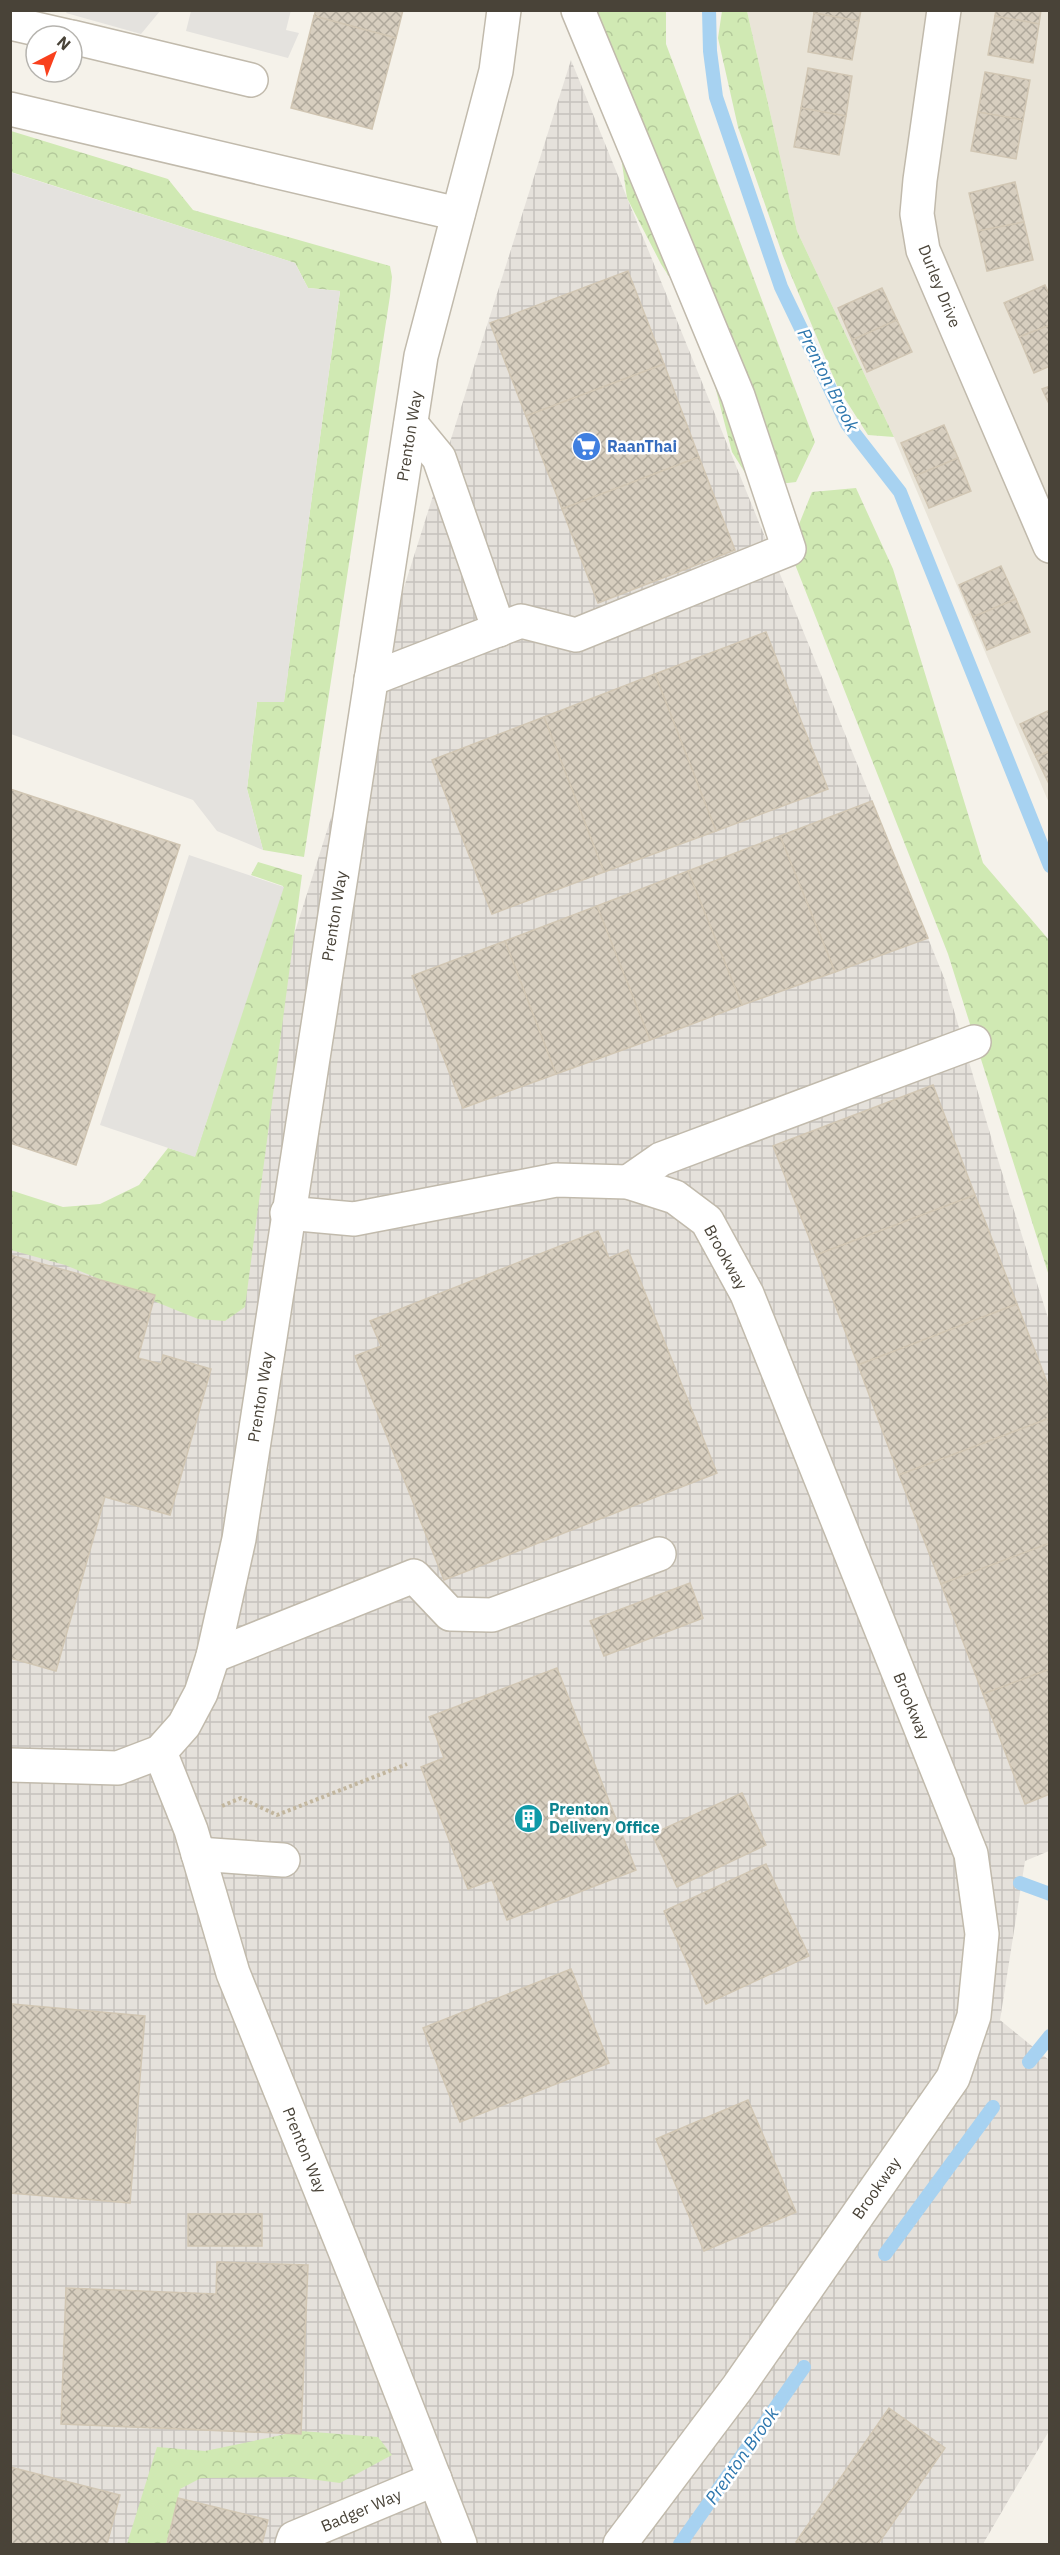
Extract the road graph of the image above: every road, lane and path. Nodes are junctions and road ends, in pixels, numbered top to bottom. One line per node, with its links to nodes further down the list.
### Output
1 (504, 10): 6 (street, Prenton Way)
2 (522, 10): 6 (street, Prenton Way)
3 (578, 10): 12 (street)
4 (944, 10): 11 (street, Durley Drive)
5 (84, 40): 7 (street)
6 (496, 71): 9 (street, Prenton Way)
7 (251, 80)
8 (10, 109): 9 (street)
9 (458, 214): 10 (street, Prenton Way)
10 (411, 424): 12 (street); 13 (street, Prenton Way)
11 (1050, 546)
12 (499, 630): 13 (street)
13 (370, 680): 16 (street, Prenton Way)
14 (974, 1042): 15 (street)
15 (628, 1182): 16 (street, Brookway); 28 (street, Brookway)
16 (287, 1213): 18 (street, Prenton Way)
17 (659, 1554): 18 (street)
18 (213, 1656): 19 (street, Prenton Way)
19 (160, 1752): 21 (street, Prenton Way); 22 (street, Prenton Way)
20 (407, 1764): 22 (path)
21 (10, 1765)
22 (187, 1822): 23 (street, Prenton Way)
23 (198, 1854): 24 (street); 25 (street, Prenton Way)
24 (283, 1860)
25 (435, 2479): 26 (street, Badger Way); 27 (street, Prenton Way)
26 (292, 2544)
27 (460, 2544)
28 (620, 2544)

